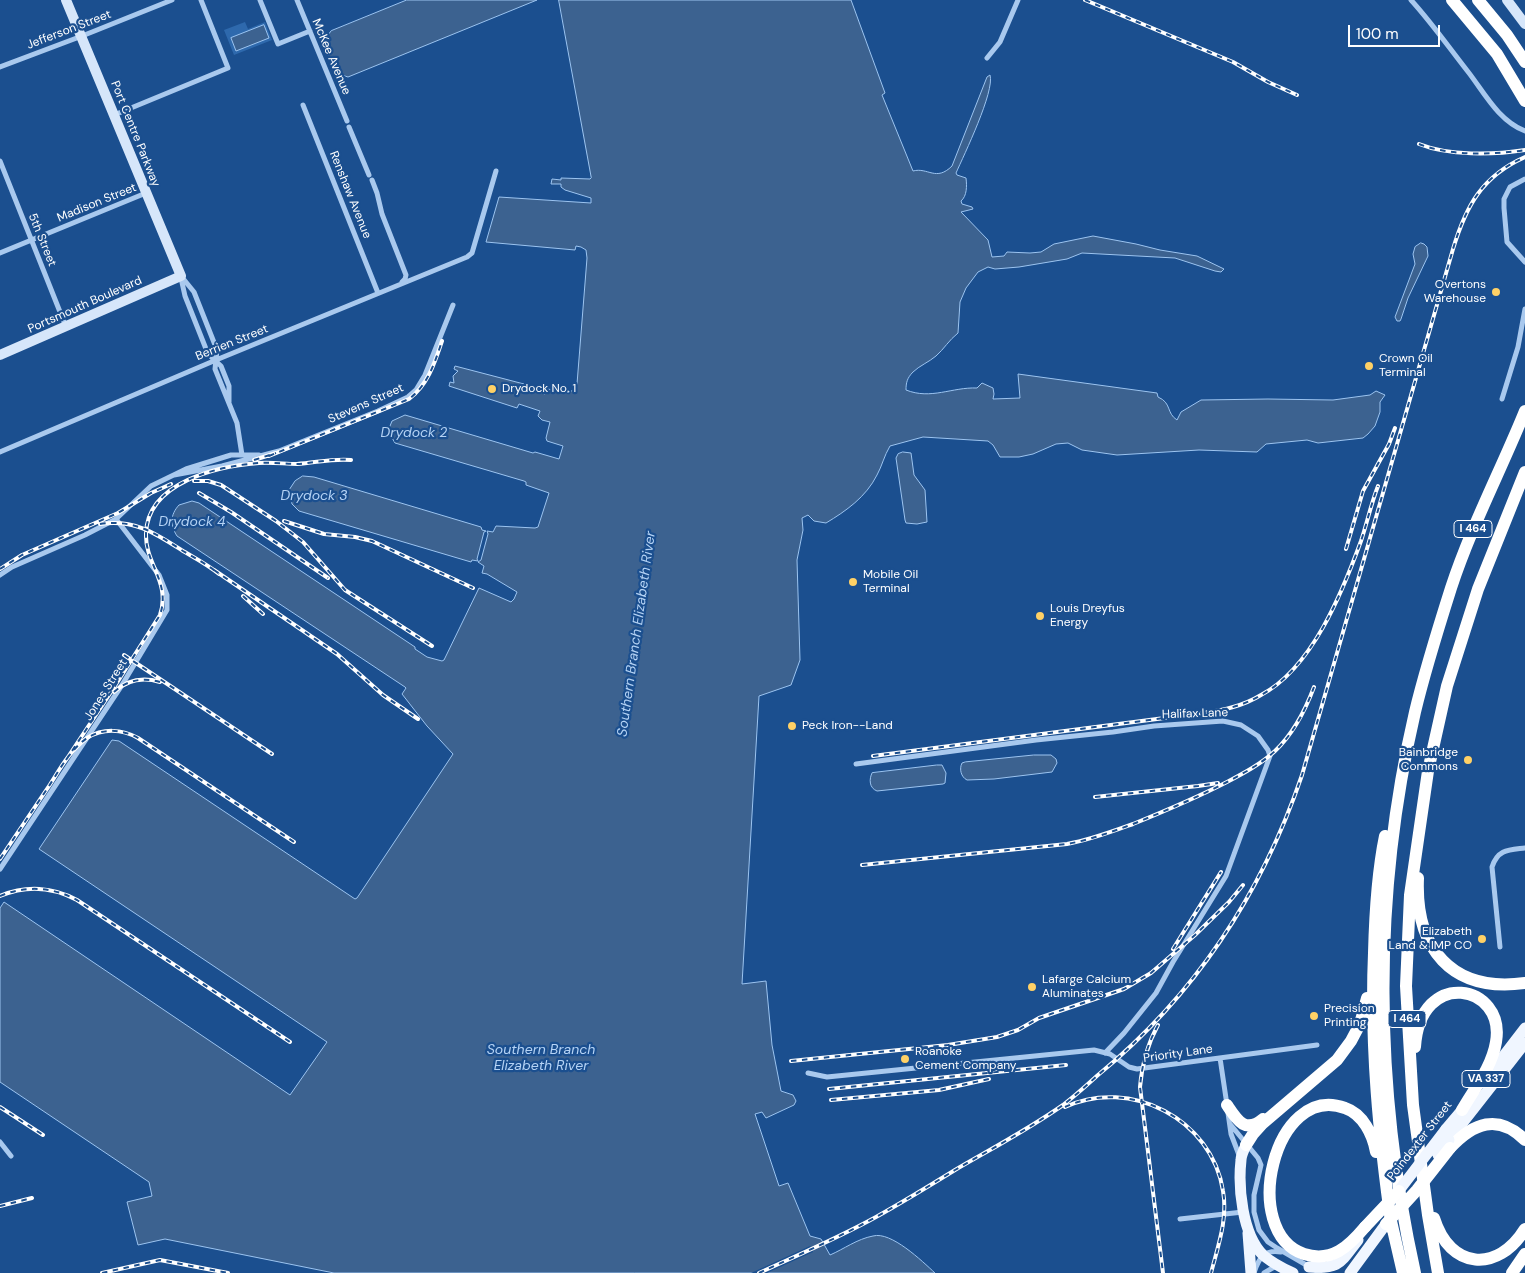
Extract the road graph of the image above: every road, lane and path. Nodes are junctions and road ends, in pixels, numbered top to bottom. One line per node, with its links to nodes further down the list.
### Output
1 (66, 0): 13 (main road, Port Centre Parkway)
2 (172, 0): 13 (street, Jefferson Street)
3 (201, 0): 19 (street)
4 (260, 0): 12 (street)
5 (297, 0): 12 (street, McKee Avenue)
6 (1018, 0): 14 (street)
7 (1411, 0): 20 (street)
8 (1452, 0): 17 (highway)
9 (1478, 0): 15 (highway)
10 (1507, 0): 11 (main road)
11 (1525, 24)
12 (310, 32): 29 (street, McKee Avenue)
13 (82, 36): 16 (street, Jefferson Street); 19 (main road, Port Centre Parkway)
14 (987, 58)
15 (1523, 59)
16 (0, 67)
17 (1525, 102)
18 (303, 105): 30 (street, Renshaw Avenue)
19 (113, 115): 24 (main road, Port Centre Parkway)
20 (1525, 131)
21 (0, 161): 25 (street, 5th Street)
22 (496, 172): 29 (street, Berrien Street)
23 (1525, 179): 27 (street)
24 (146, 194): 25 (street, Madison Street); 28 (main road, Port Centre Parkway)
25 (32, 240): 26 (street, Madison Street); 33 (street, 5th Street)
26 (0, 253)
27 (1525, 262)
28 (181, 276): 33 (main road, Portsmouth Boulevard); 35 (street); 35 (street)
29 (402, 283): 30 (street, Berrien Street)
30 (378, 293): 35 (street, Berrien Street)
31 (453, 305): 40 (street, Stevens Street)
32 (1525, 309): 36 (street)
33 (66, 327): 34 (main road, Portsmouth Boulevard)
34 (0, 356)
35 (216, 360): 38 (street, Berrien Street); 39 (street)
36 (1502, 399)
37 (1525, 411): 46 (highway, I 464)
38 (0, 452)
39 (242, 454): 40 (street, Stevens Street); 41 (street); 43 (street, Stevens Street)
40 (264, 455): 41 (street, Stevens Street)
41 (242, 461): 43 (street, Stevens Street)
42 (1525, 472): 48 (highway, I 464)
43 (174, 475): 44 (street, Stevens Street)
44 (116, 519): 45 (street, Stevens Street); 50 (street, Jones Street)
45 (0, 575)
46 (1409, 741): 51 (highway); 91 (highway, I 464)
47 (856, 764): 57 (street, Halifax Lane)
48 (1419, 824): 53 (highway); 62 (highway, I 464)
49 (1525, 848): 52 (street)
50 (0, 869)
51 (1374, 936): 60 (highway); 75 (highway)
52 (1500, 947)
53 (1525, 983)
54 (1525, 1028): 63 (main road, Poindexter Street / VA 337)
55 (1525, 1043): 65 (main road, Poindexter Street / VA 337)
56 (1317, 1045): 58 (street, Priority Lane)
57 (1105, 1053): 58 (street, Priority Lane); 59 (street, Priority Lane)
58 (1220, 1058): 61 (street)
59 (808, 1073)
60 (1307, 1086): 61 (highway); 68 (highway)
61 (1227, 1105): 64 (street)
62 (1413, 1105): 63 (highway); 69 (highway, I 464)
63 (1462, 1110): 65 (main road, Poindexter Street / VA 337)
64 (1230, 1124): 68 (street); 71 (street)
65 (1448, 1139): 66 (highway); 72 (main road, Poindexter Street / VA 337, bridge); 75 (highway, bridge)
66 (1525, 1140)
67 (0, 1142): 70 (street)
68 (1246, 1145): 71 (main road); 79 (street)
69 (1418, 1153): 77 (highway); 92 (highway, I 464)
70 (10, 1156)
71 (1240, 1159): 73 (main road)
72 (1399, 1191): 75 (main road, Poindexter Street / VA 337, bridge); 78 (highway, bridge)
73 (1244, 1212): 74 (street); 76 (main road)
74 (1180, 1219)
75 (1386, 1222): 78 (main road, Poindexter Street / VA 337); 78 (highway); 89 (main road, Poindexter Street / VA 337); 90 (highway)
76 (1248, 1227): 81 (main road); 84 (main road)
77 (1525, 1229)
78 (1365, 1231): 82 (main road); 88 (main road, Poindexter Street / VA 337)
79 (1285, 1253): 81 (street); 82 (street)
80 (1525, 1254): 93 (highway)
81 (1264, 1255): 83 (main road); 84 (street)
82 (1309, 1267): 87 (street)
83 (1282, 1268): 85 (street); 86 (main road)
84 (1253, 1273)
85 (1264, 1273)
86 (1293, 1273)
87 (1320, 1273)
88 (1339, 1273)
89 (1350, 1273)
90 (1403, 1273)
91 (1415, 1273)
92 (1438, 1273)
93 (1512, 1273)

